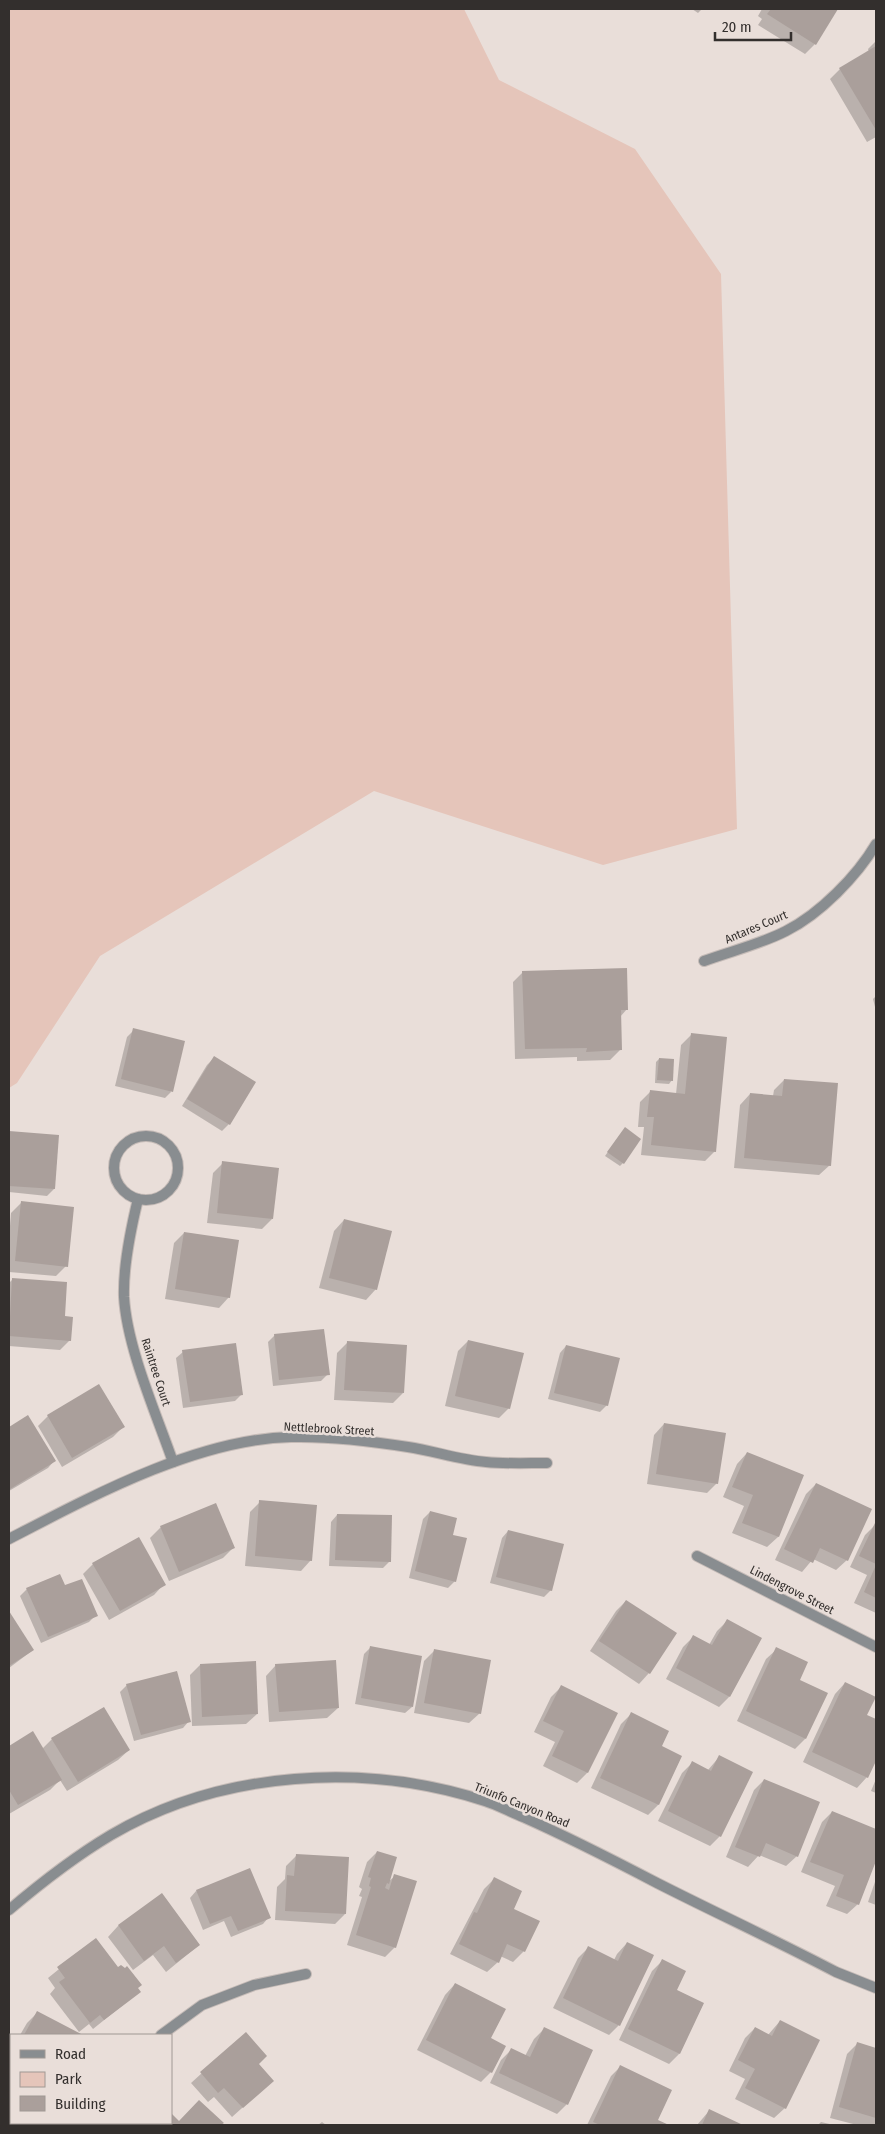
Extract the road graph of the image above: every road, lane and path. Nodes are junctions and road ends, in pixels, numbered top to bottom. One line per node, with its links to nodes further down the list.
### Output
1 (876, 844): 2 (street, Antares Court)
2 (704, 961)
3 (138, 1199): 3 (street); 4 (street, Raintree Court)
4 (173, 1462): 5 (street, Nettlebrook Street); 6 (street, Nettlebrook Street)
5 (547, 1463)
6 (9, 1539)
7 (697, 1556): 8 (street, Lindengrove Street)
8 (876, 1647)
9 (9, 1910): 11 (street, Triunfo Canyon Road)
10 (306, 1974): 12 (street)
11 (876, 1988)
12 (162, 2034)

